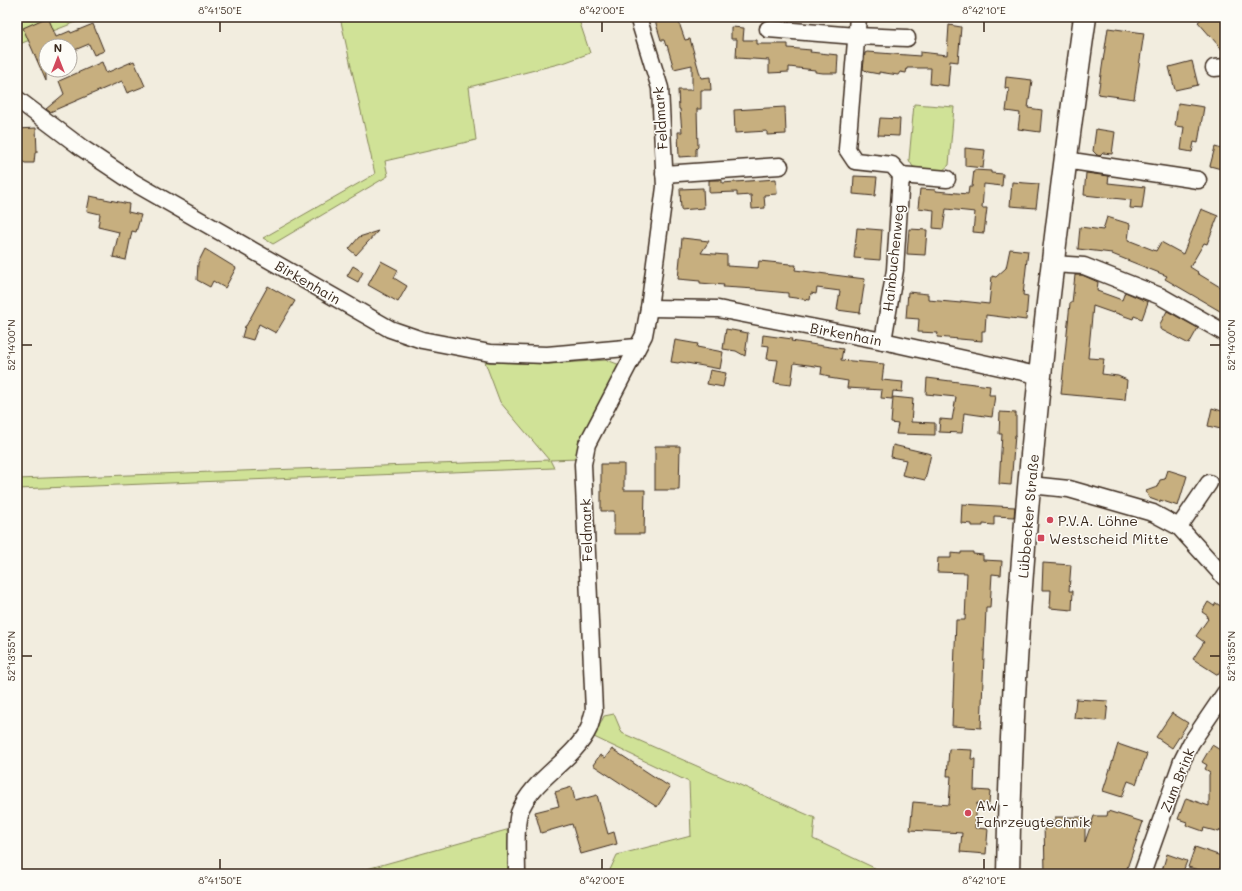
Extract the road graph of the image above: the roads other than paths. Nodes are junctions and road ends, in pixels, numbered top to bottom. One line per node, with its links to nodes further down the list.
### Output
1 (638, 17): 10 (street, Feldmark)
2 (858, 17): 5 (street)
3 (1085, 17): 8 (main road, Lübbecker Straße)
4 (768, 29): 5 (street)
5 (856, 36): 6 (street); 11 (street)
6 (907, 38)
7 (17, 99): 18 (street, Birkenhain)
8 (1066, 160): 13 (street); 14 (main road, Lübbecker Straße)
9 (780, 166): 10 (street)
10 (664, 174): 15 (street, Feldmark)
11 (901, 175): 12 (street); 17 (street, Hainbuchenweg)
12 (947, 179)
13 (1198, 180)
14 (1053, 264): 16 (street); 19 (main road, Lübbecker Straße)
15 (649, 308): 17 (street, Birkenhain); 18 (street, Feldmark)
16 (1225, 333)
17 (883, 341): 19 (street, Birkenhain)
18 (637, 347): 25 (street, Feldmark)
19 (1041, 376): 21 (main road, Lübbecker Straße)
20 (1209, 483): 22 (street)
21 (1030, 485): 22 (street); 26 (main road, Lübbecker Straße)
22 (1179, 527): 23 (street)
23 (1225, 578)
24 (1225, 693): 27 (street, Zum Brink)
25 (517, 874)
26 (1008, 874)
27 (1142, 874)

